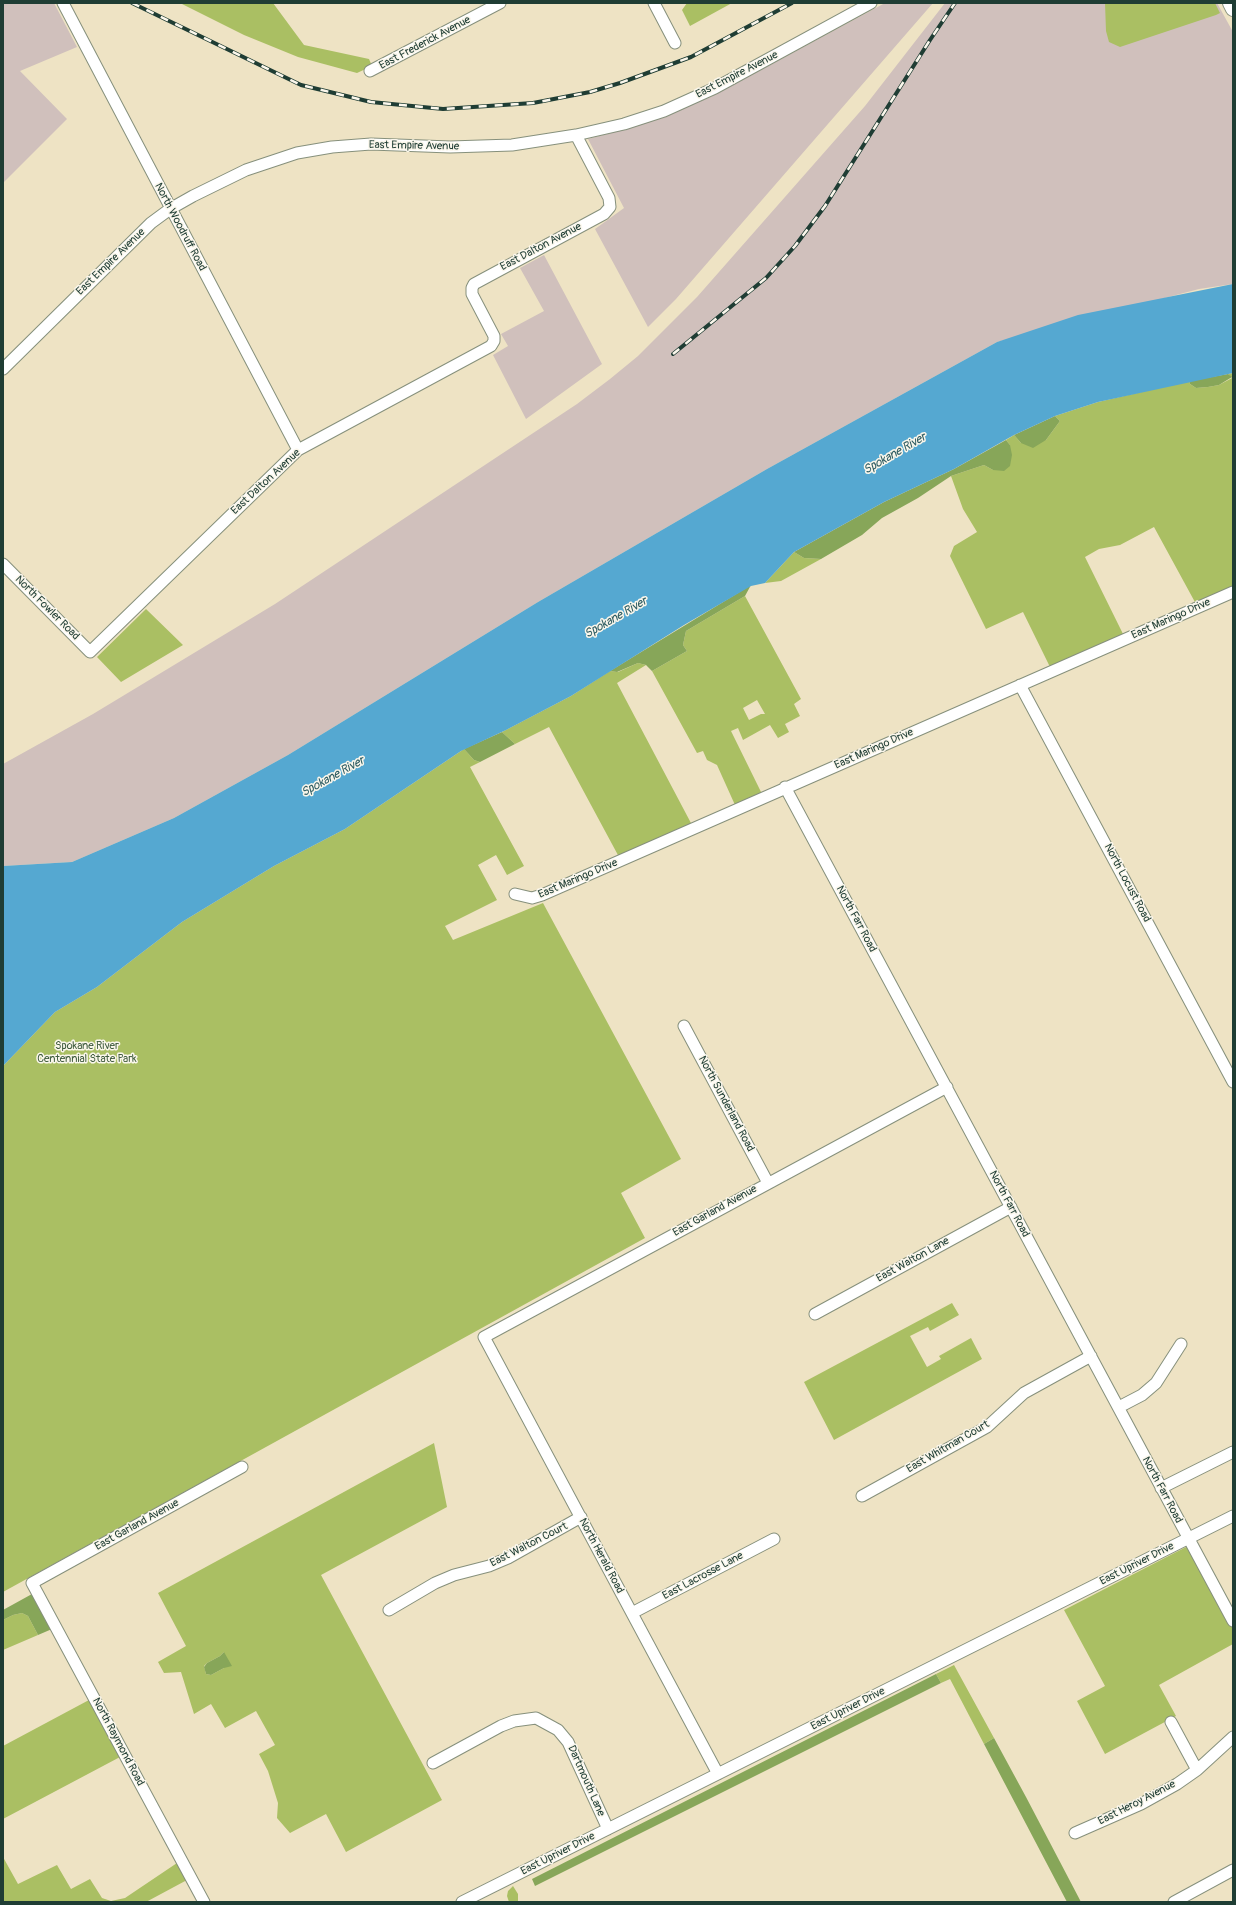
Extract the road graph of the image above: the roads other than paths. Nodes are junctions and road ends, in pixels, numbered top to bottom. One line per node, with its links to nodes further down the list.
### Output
1 (63, 3): 10 (street, North Woodruff Road)
2 (500, 3): 8 (street, East Frederick Avenue)
3 (654, 3): 7 (street)
4 (871, 3): 9 (street, East Empire Avenue)
5 (1230, 3): 6 (main road)
6 (1233, 9)
7 (675, 43)
8 (370, 71)
9 (576, 135): 10 (street, East Empire Avenue); 12 (street, East Dalton Avenue)
10 (170, 209): 11 (street, East Empire Avenue); 12 (street, North Woodruff Road)
11 (3, 369)
12 (298, 450): 15 (street, East Dalton Avenue)
13 (3, 564): 15 (street, North Fowler Road)
14 (1233, 592): 16 (street, East Maringo Drive)
15 (90, 652)
16 (1020, 685): 17 (street, East Maringo Drive); 20 (street, North Locust Road)
17 (785, 787): 18 (street, East Maringo Drive); 21 (street, North Farr Road)
18 (515, 894)
19 (684, 1026): 22 (street, North Sunderland Road)
20 (1233, 1082)
21 (947, 1087): 22 (street, East Garland Avenue); 23 (street, North Farr Road)
22 (768, 1183): 25 (street, East Garland Avenue)
23 (1011, 1207): 24 (street, East Walton Lane); 27 (street, North Farr Road)
24 (815, 1314)
25 (484, 1337): 34 (street, North Herald Road)
26 (1181, 1344): 28 (street)
27 (1091, 1356): 28 (street, North Farr Road); 32 (street, East Whitman Court)
28 (1119, 1407): 31 (street, North Farr Road)
29 (1233, 1452): 31 (street)
30 (242, 1468): 37 (street, East Garland Avenue)
31 (1162, 1488): 35 (street, North Farr Road)
32 (862, 1496)
33 (1233, 1516): 35 (street, East Upriver Drive)
34 (581, 1518): 38 (street, East Walton Court); 39 (street, North Herald Road)
35 (1188, 1538): 40 (street, North Farr Road); 45 (street, East Upriver Drive)
36 (774, 1539): 39 (street, East Lacrosse Lane)
37 (32, 1583): 49 (street, North Raymond Road)
38 (389, 1610)
39 (632, 1613): 45 (street, North Herald Road)
40 (1233, 1621)
41 (1171, 1722): 44 (street)
42 (1233, 1737): 44 (street, East Heroy Avenue)
43 (433, 1763): 46 (street, Dartmouth Lane)
44 (1197, 1770): 47 (street, East Heroy Avenue)
45 (718, 1774): 46 (street, East Upriver Drive)
46 (608, 1829): 50 (street, East Upriver Drive)
47 (1075, 1833)
48 (1233, 1870): 51 (street)
49 (204, 1902)
50 (462, 1902)
51 (1174, 1902)

